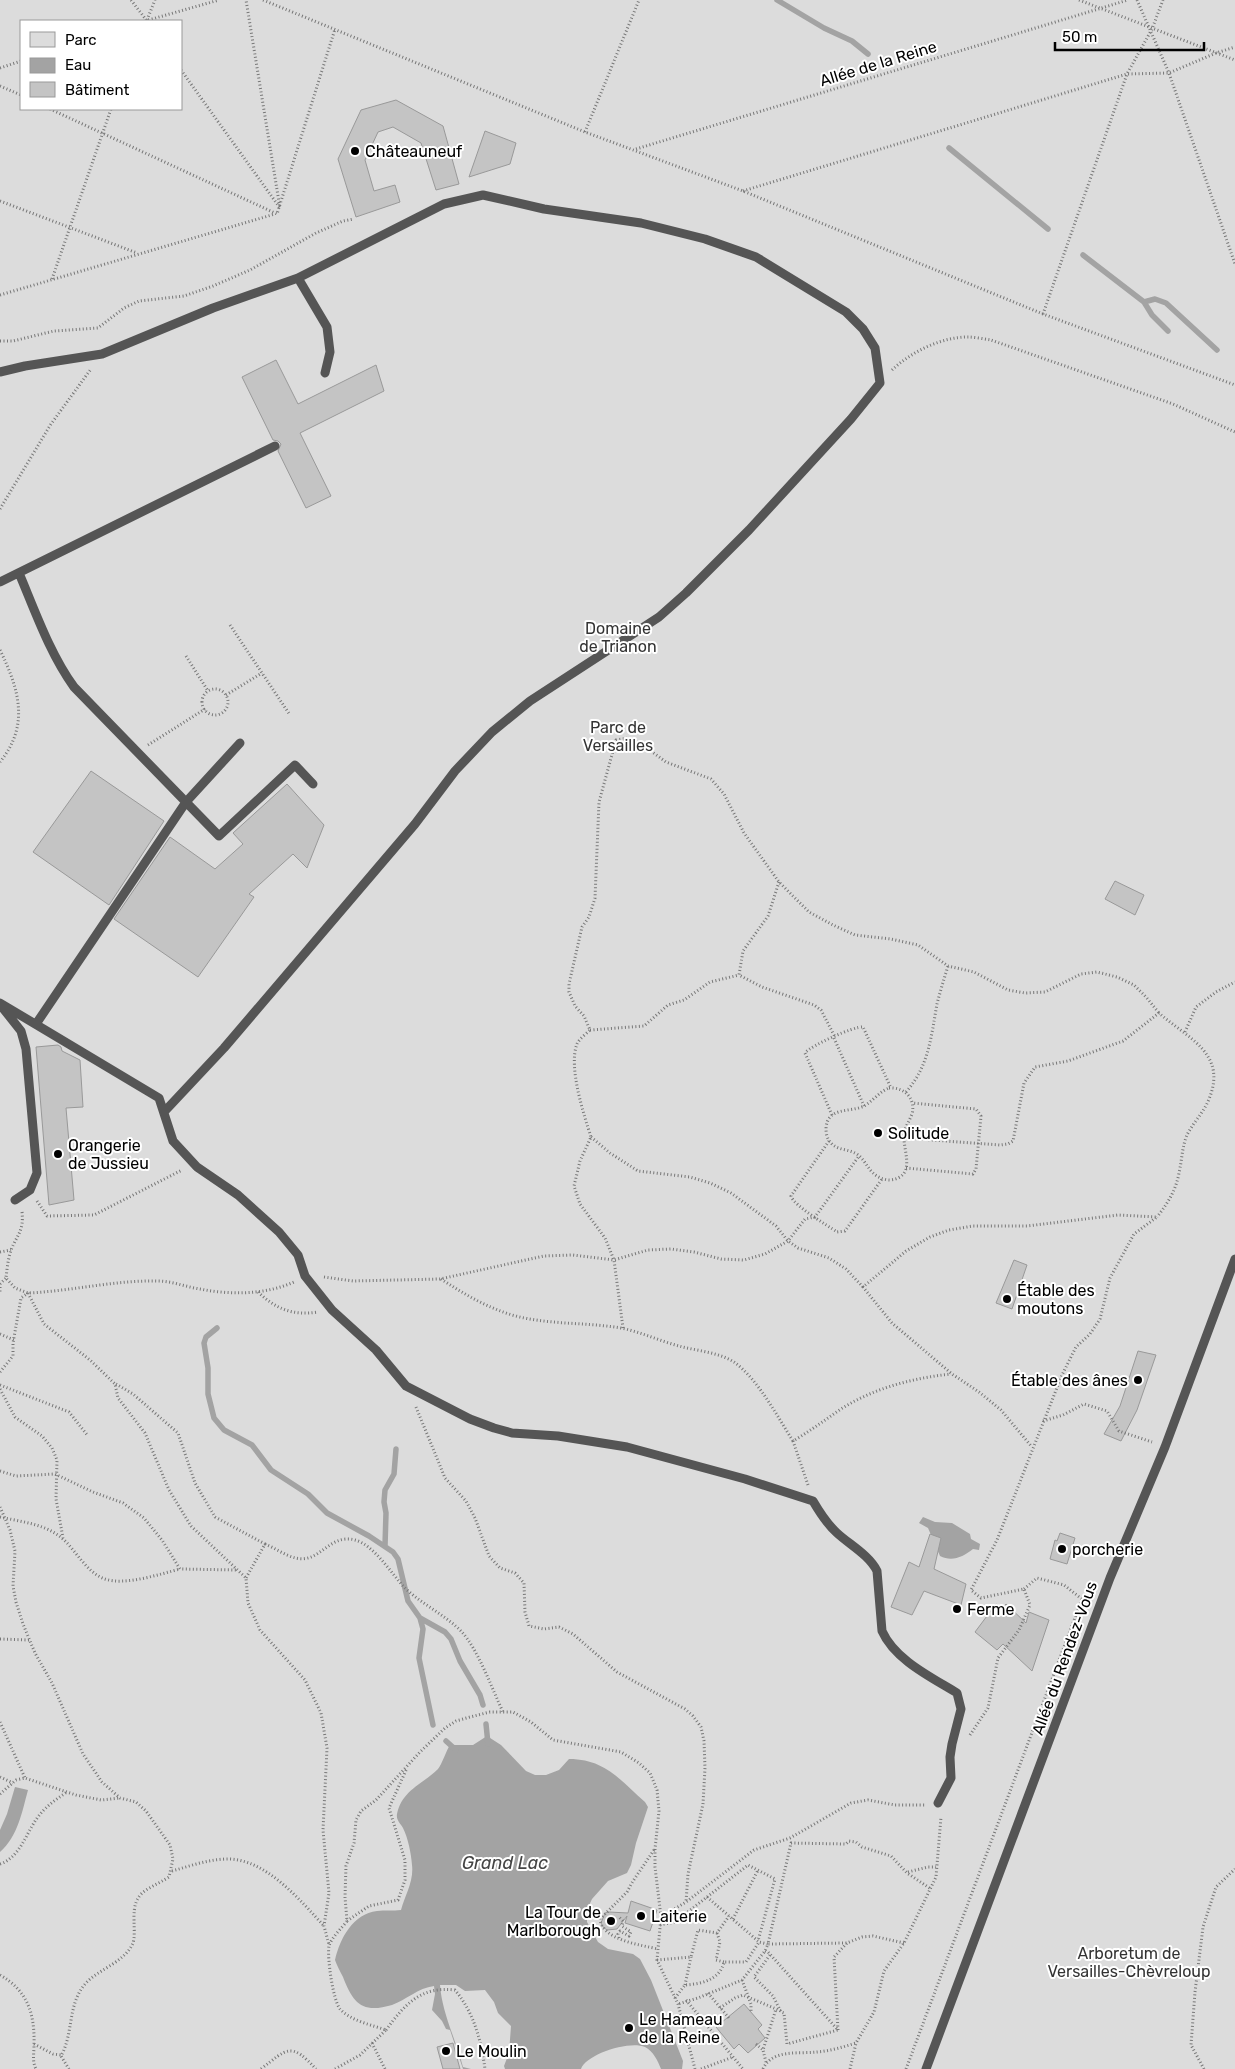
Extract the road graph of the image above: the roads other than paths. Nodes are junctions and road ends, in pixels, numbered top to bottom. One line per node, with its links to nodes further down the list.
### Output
1 (298, 278): 2 (lane); 3 (lane); 12 (lane)
2 (0, 372)
3 (324, 373)
4 (275, 446): 5 (lane)
5 (19, 572): 6 (lane); 9 (lane)
6 (0, 582)
7 (240, 743): 9 (lane)
8 (313, 784): 9 (lane)
9 (186, 802): 11 (lane)
10 (0, 1003): 11 (lane); 13 (lane)
11 (36, 1024): 12 (lane)
12 (164, 1112): 15 (lane)
13 (15, 1200)
14 (1235, 1259): 16 (lane, Allée du Rendez-Vous)
15 (938, 1803)
16 (926, 2069)

